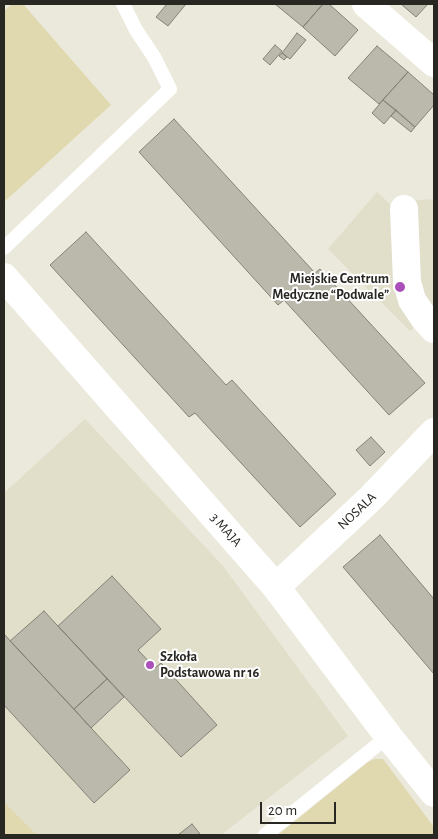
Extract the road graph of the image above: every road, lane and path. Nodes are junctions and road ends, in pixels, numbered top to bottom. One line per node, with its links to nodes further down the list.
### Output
1 (123, 4): 5 (lane)
2 (366, 4): 3 (street)
3 (434, 63)
4 (404, 209): 7 (street)
5 (4, 248)
6 (4, 277): 9 (street, 3 MAJA)
7 (434, 329)
8 (434, 432): 9 (street, NOSALA)
9 (276, 587): 10 (street, 3 MAJA)
10 (389, 738): 11 (street, 3 MAJA); 12 (lane)
11 (434, 793)
12 (265, 835)

